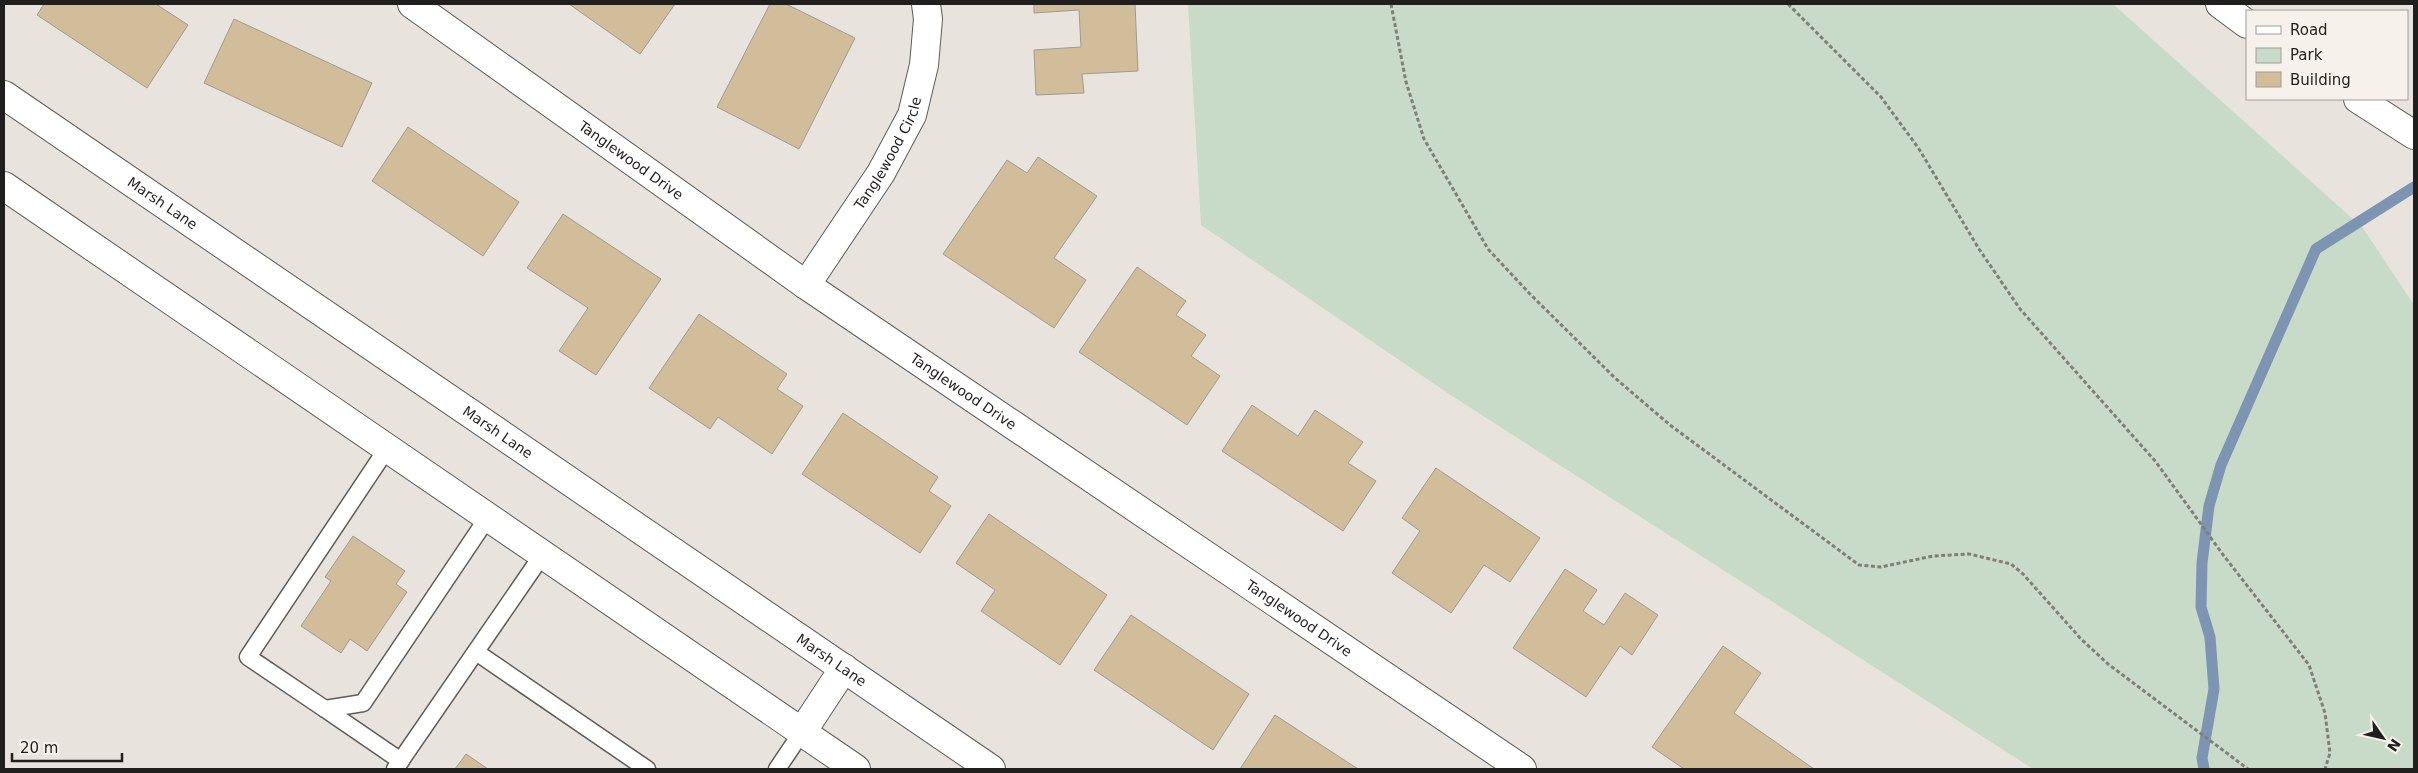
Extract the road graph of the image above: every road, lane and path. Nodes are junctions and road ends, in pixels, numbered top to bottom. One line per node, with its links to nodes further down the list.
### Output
1 (412, 4): 11 (main road, Tanglewood Drive)
2 (926, 4): 11 (main road, Tanglewood Circle)
3 (1391, 4): 25 (path)
4 (1788, 4): 26 (path)
5 (2220, 4): 6 (main road)
6 (2246, 23)
7 (4, 95): 16 (main road, Marsh Lane)
8 (2360, 100): 9 (main road)
9 (2414, 135)
10 (4, 186): 12 (main road)
11 (806, 285): 24 (main road, Tanglewood Drive)
12 (388, 447): 13 (main road); 17 (lane)
13 (488, 516): 14 (main road); 17 (lane)
14 (543, 554): 15 (lane); 18 (main road)
15 (476, 652): 19 (lane); 20 (lane)
16 (844, 668): 18 (main road); 23 (main road, Marsh Lane)
17 (325, 710): 19 (lane)
18 (802, 732): 21 (lane); 22 (main road)
19 (398, 765)
20 (647, 769)
21 (778, 769)
22 (856, 769)
23 (991, 769)
24 (1522, 769)
25 (2248, 769)
26 (2325, 769)

